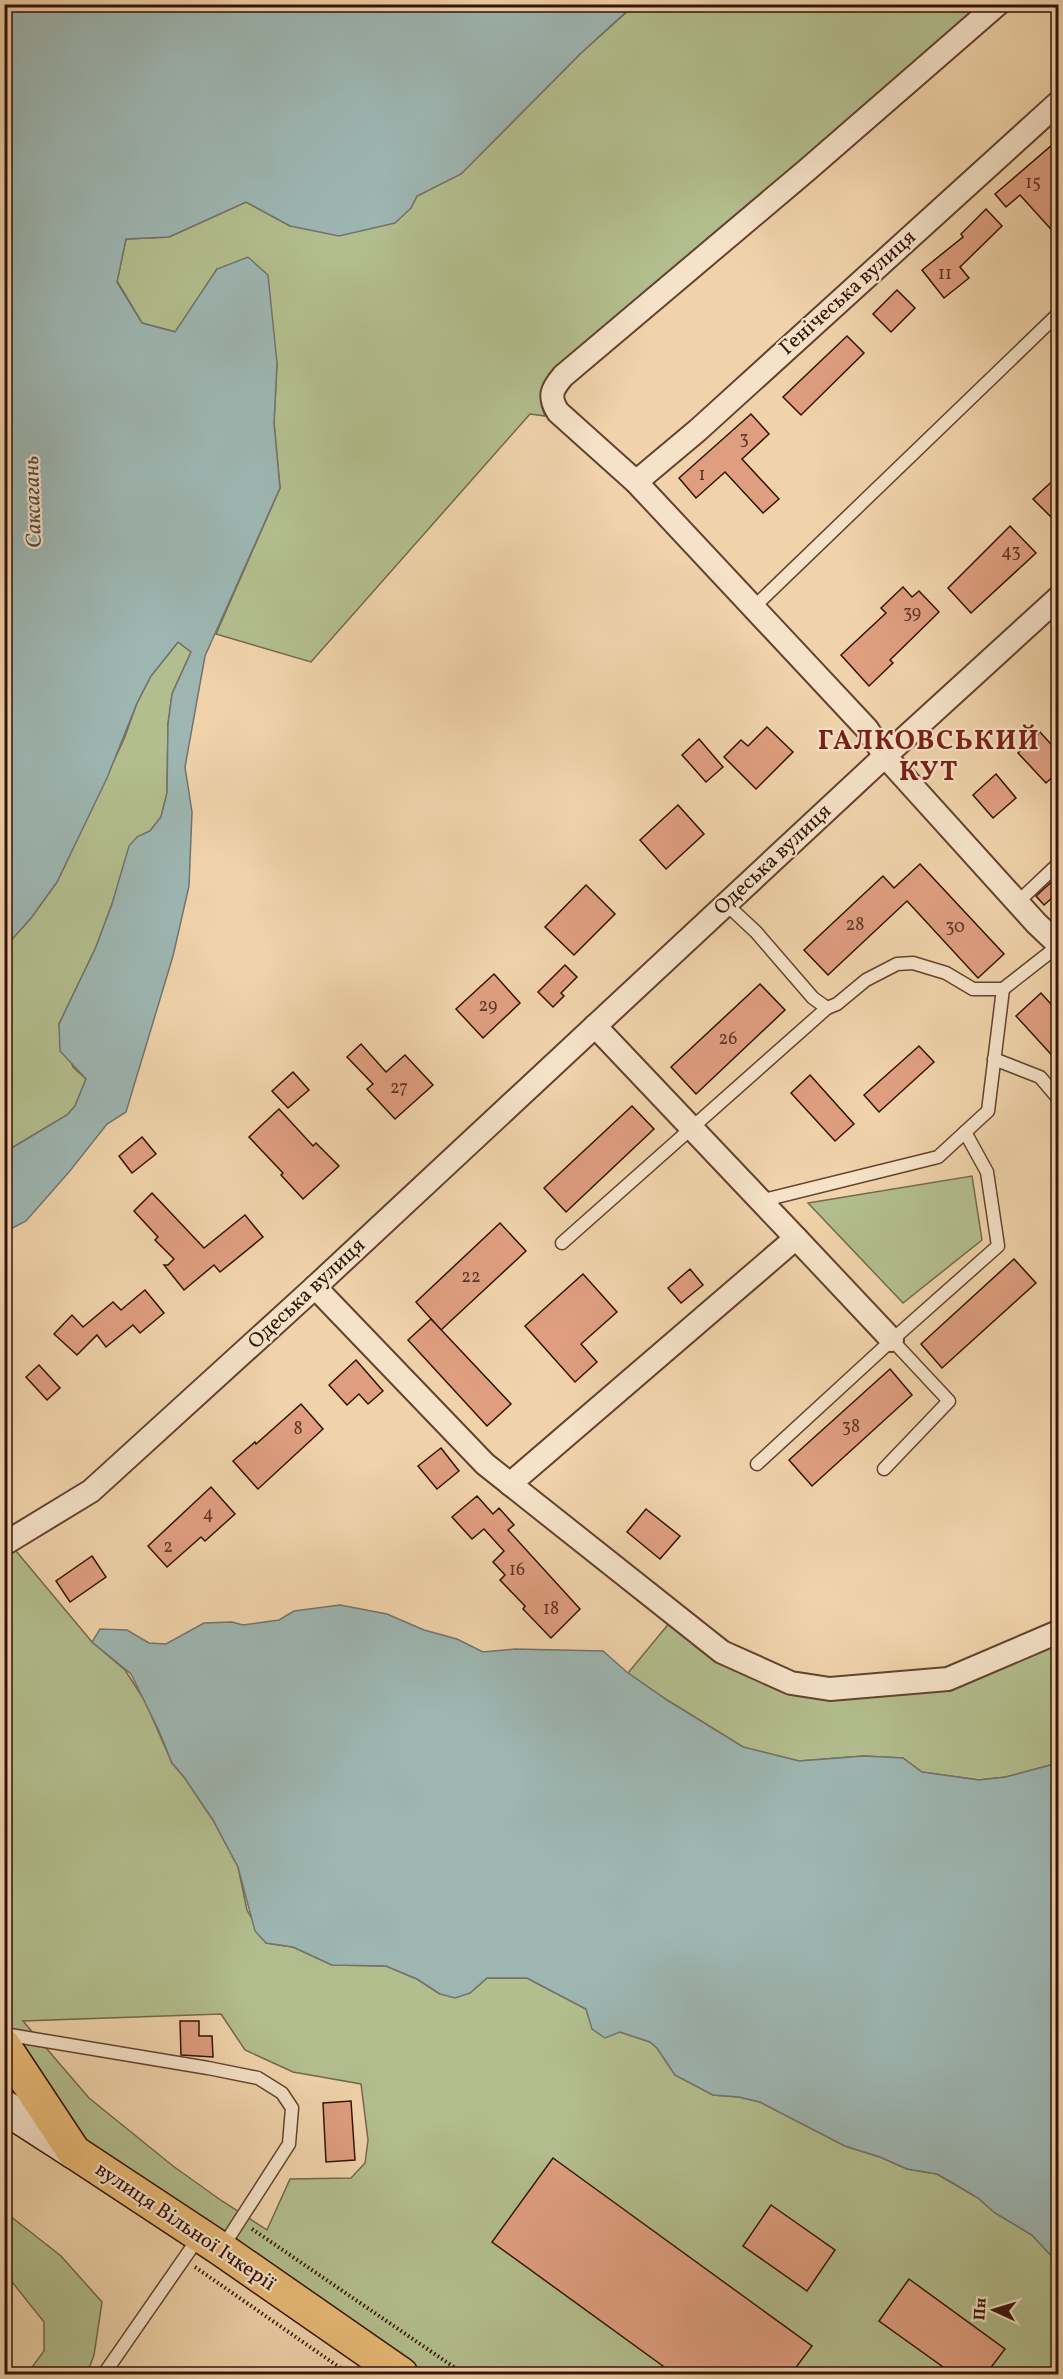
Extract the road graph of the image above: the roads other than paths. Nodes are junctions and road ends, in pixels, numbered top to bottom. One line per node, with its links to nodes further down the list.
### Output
1 (998, 4): 4 (street)
2 (1059, 103): 4 (street, Генічеська вулиця)
3 (1059, 314): 6 (lane)
4 (636, 482): 6 (street)
5 (1059, 598): 7 (street, Одеська вулиця)
6 (754, 607): 7 (street)
7 (885, 756): 9 (street); 10 (street, Одеська вулиця)
8 (1059, 864): 9 (lane)
9 (1018, 902): 11 (street)
10 (726, 904): 13 (lane); 14 (street, Одеська вулиця)
11 (1059, 945): 12 (lane)
12 (1003, 989): 13 (lane); 15 (lane)
13 (827, 1008): 17 (lane)
14 (595, 1026): 17 (street); 22 (street, Одеська вулиця)
15 (994, 1059): 16 (lane); 18 (lane)
16 (1059, 1098)
17 (691, 1128): 19 (street); 21 (lane)
18 (965, 1132): 19 (lane); 23 (lane)
19 (760, 1201): 20 (street)
20 (796, 1238): 23 (street); 26 (street)
21 (562, 1243)
22 (315, 1287): 26 (street); 27 (street, Одеська вулиця)
23 (892, 1340): 24 (lane); 25 (lane)
24 (757, 1464)
25 (884, 1469)
26 (510, 1484): 28 (street)
27 (4, 1544)
28 (1059, 1632)
29 (4, 2034): 33 (lane)
30 (4, 2046): 32 (main road, вулиця Вільної Ічкерії)
31 (4, 2107): 32 (street)
32 (74, 2152): 33 (main road, вулиця Вільної Ічкерії)
33 (202, 2248): 34 (lane); 35 (main road, вулиця Вільної Ічкерії)
34 (104, 2374)
35 (401, 2374)

